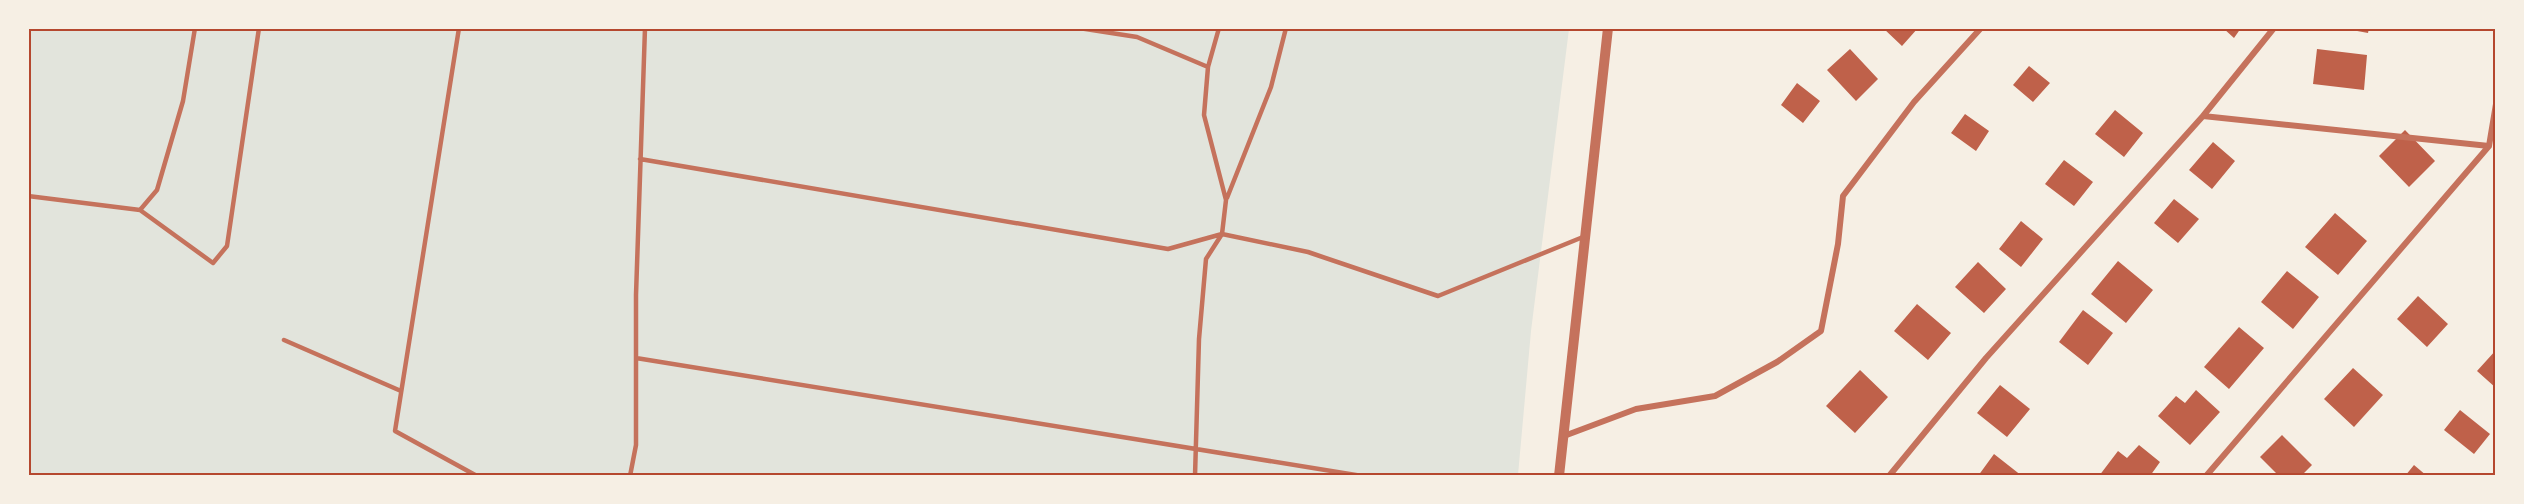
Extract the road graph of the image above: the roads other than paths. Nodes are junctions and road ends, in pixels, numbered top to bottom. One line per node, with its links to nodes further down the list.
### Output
1 (195, 28): 18 (lane)
2 (259, 28): 18 (lane)
3 (459, 28): 23 (lane)
4 (645, 28): 15 (lane)
5 (1079, 28): 11 (lane)
6 (1219, 28): 11 (lane)
7 (1286, 28): 17 (lane)
8 (1608, 28): 20 (street)
9 (1981, 28): 24 (street)
10 (2274, 28): 13 (street)
11 (1208, 67): 17 (lane)
12 (2496, 104): 14 (street)
13 (2203, 116): 14 (street); 31 (street)
14 (2489, 146): 32 (street)
15 (640, 159): 19 (lane); 22 (lane)
16 (28, 196): 18 (lane)
17 (1226, 200): 19 (lane)
18 (140, 210)
19 (1222, 234): 20 (lane); 25 (lane)
20 (1586, 236): 24 (street)
21 (284, 340): 23 (lane)
22 (636, 358): 25 (lane); 27 (lane)
23 (401, 391): 26 (lane)
24 (1564, 436): 30 (street)
25 (1194, 449): 28 (lane); 29 (lane)
26 (477, 476)
27 (630, 476)
28 (1195, 476)
29 (1362, 476)
30 (1560, 476)
31 (1889, 476)
32 (2206, 476)

